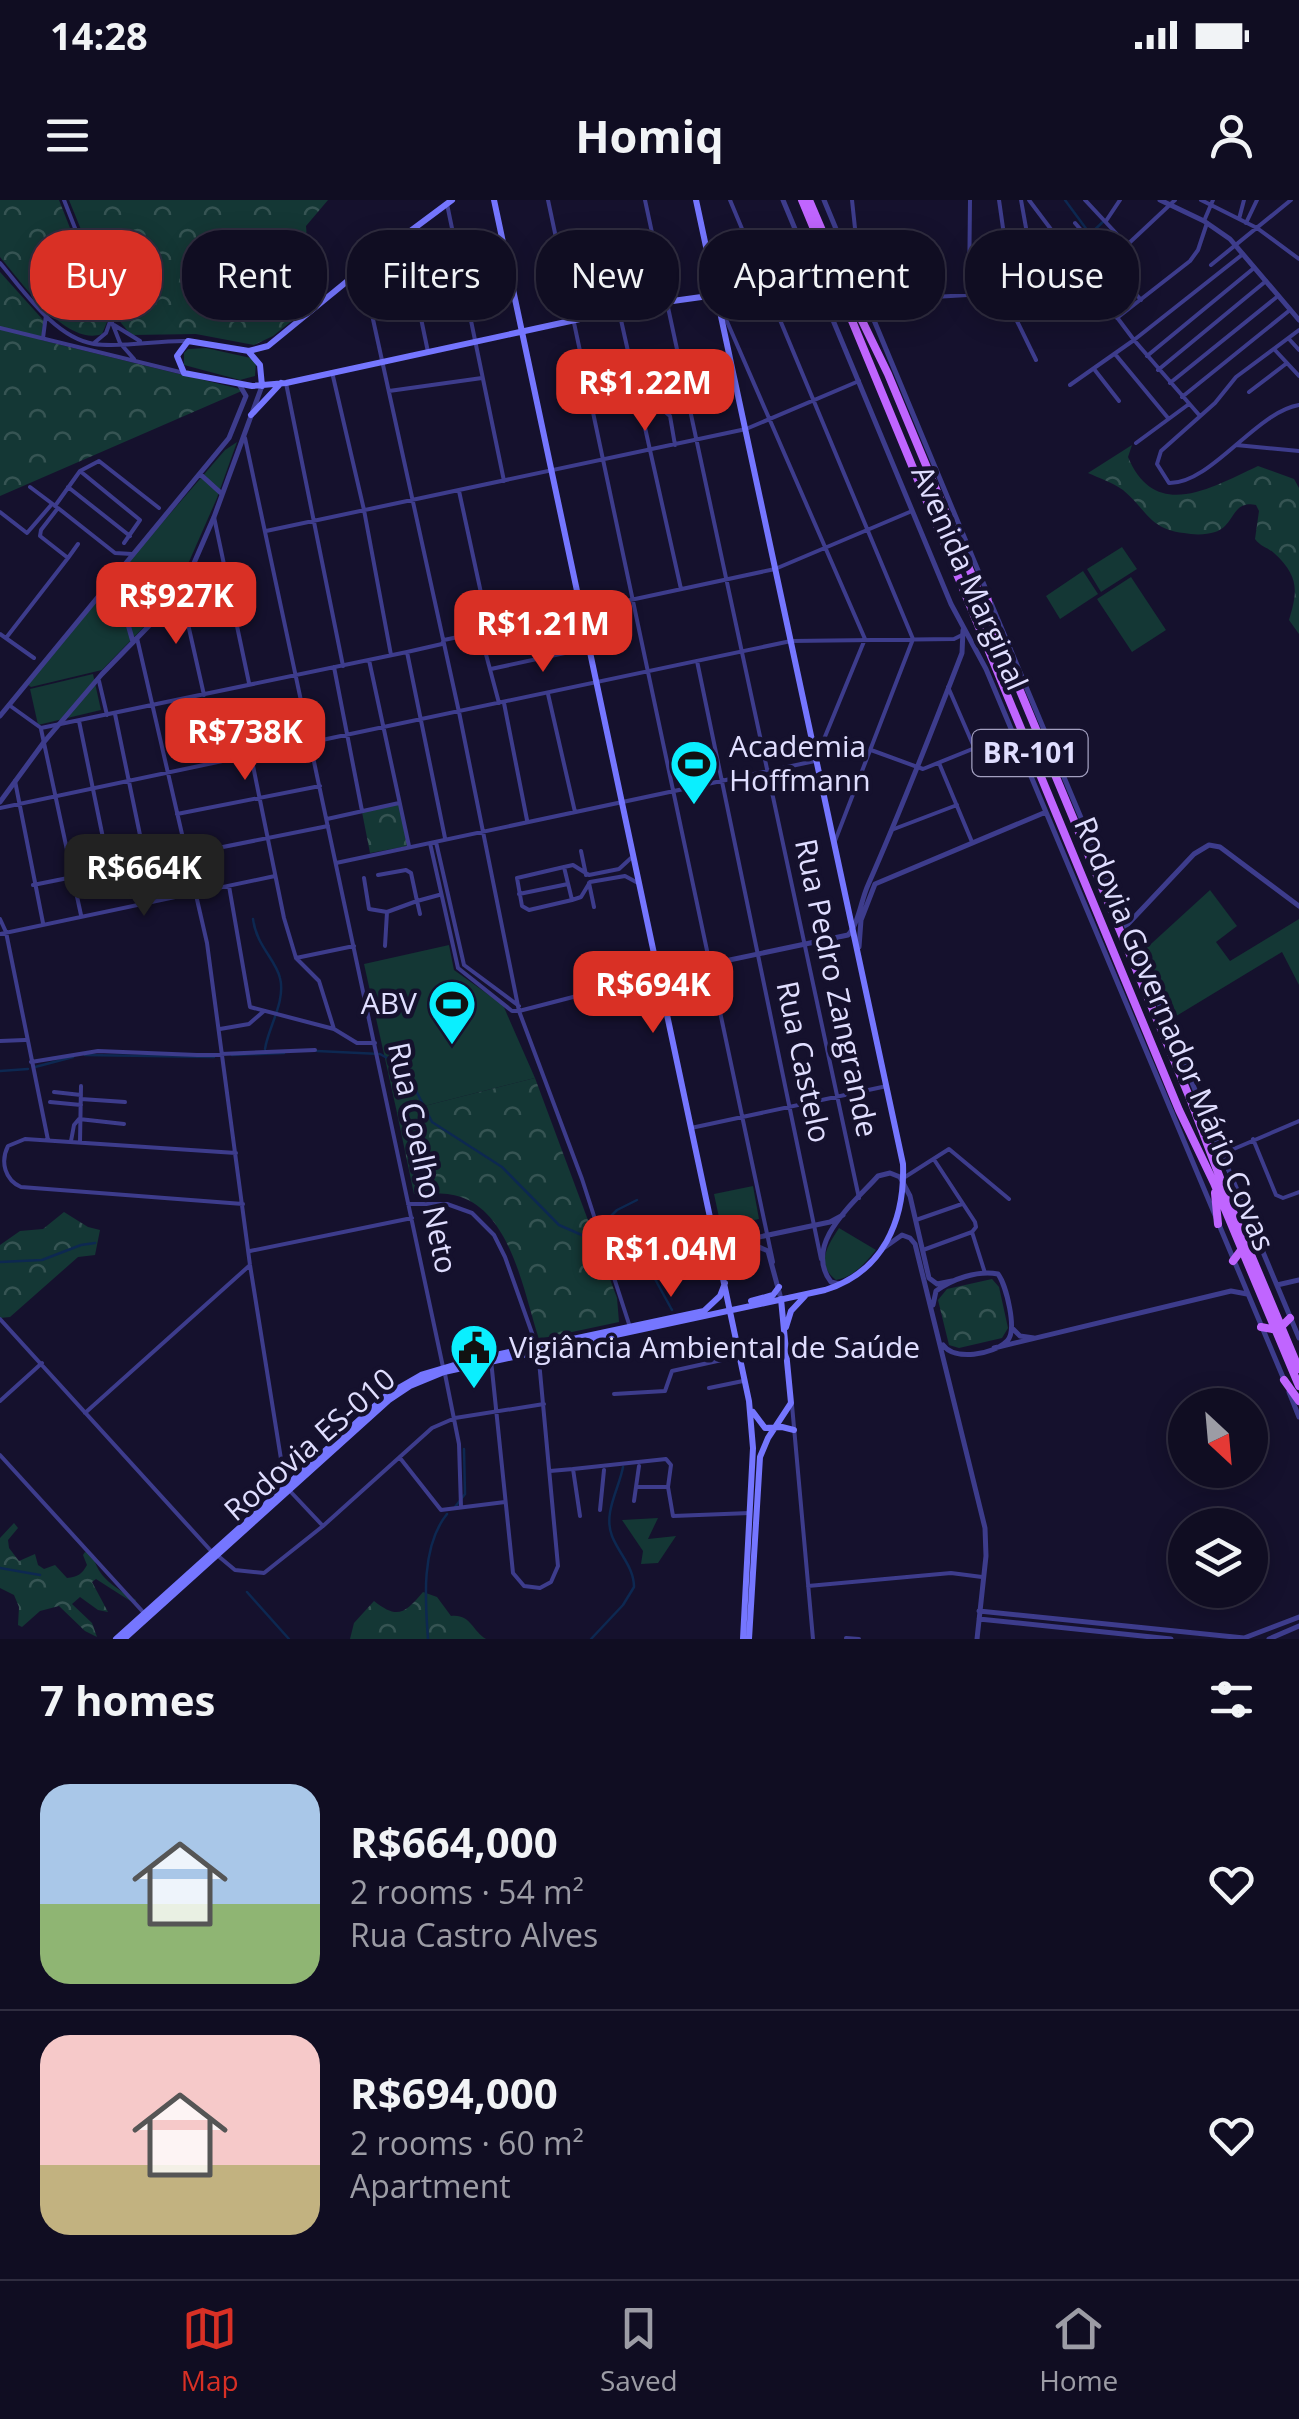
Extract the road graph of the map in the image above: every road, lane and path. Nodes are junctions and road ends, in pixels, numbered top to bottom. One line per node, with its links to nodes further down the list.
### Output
1 (64, 200): 75 (street)
2 (494, 200): 80 (main road)
3 (548, 200): 32 (street)
4 (645, 200): 33 (street, Rua Pedro Zangrande)
5 (696, 200): 34 (main road)
6 (730, 200): 35 (street)
7 (783, 200): 36 (street, Avenida Marginal)
8 (806, 200): 37 (main road, Rodovia Governador Mário Covas / BR-101)
9 (824, 200): 38 (street, Avenida Marginal)
10 (852, 200): 39 (street)
11 (970, 200): 40 (street)
12 (1000, 200): 41 (street)
13 (1022, 200): 42 (street)
14 (1030, 200): 43 (street)
15 (1085, 200): 26 (street)
16 (1120, 200): 26 (street)
17 (1160, 200): 24 (street)
18 (1201, 200): 23 (street)
19 (1244, 200): 25 (street)
20 (1257, 200): 28 (street)
21 (1291, 200): 30 (street)
22 (450, 202): 31 (main road); 87 (street)
23 (1212, 202): 25 (street); 27 (street)
24 (1173, 203): 27 (street); 46 (street)
25 (1239, 219): 28 (street)
26 (1106, 221): 45 (street)
27 (1205, 222): 47 (street); 57 (street)
28 (1246, 223): 30 (street)
29 (1075, 224): 44 (street)
30 (1257, 228): 47 (street); 49 (street)
31 (414, 230)
32 (554, 230)
33 (652, 230)
34 (702, 230)
35 (743, 230)
36 (795, 230)
37 (818, 230)
38 (836, 230)
39 (856, 230)
40 (970, 230)
41 (1003, 230)
42 (1027, 230)
43 (1051, 230)
44 (1080, 230)
45 (1114, 230)
46 (1139, 233)
47 (1236, 245): 48 (street); 51 (street)
48 (1243, 254): 52 (street); 85 (street)
49 (1299, 260)
50 (0, 264): 56 (street)
51 (1211, 265)
52 (1254, 268): 53 (street); 95 (street)
53 (1266, 281): 55 (street); 101 (street)
54 (347, 282): 92 (main road)
55 (1278, 296): 58 (street); 109 (street)
56 (30, 297)
57 (1140, 300)
58 (1290, 310): 74 (street); 115 (street)
59 (45, 320): 82 (street)
60 (52, 320): 89 (street)
61 (373, 320): 98 (street)
62 (421, 320): 93 (street)
63 (573, 320): 80 (main road); 132 (street)
64 (621, 320): 130 (street)
65 (671, 320): 126 (street, Rua Pedro Zangrande)
66 (720, 320): 81 (main road)
67 (728, 320): 79 (street)
68 (782, 320): 116 (street)
69 (833, 320): 107 (street, Avenida Marginal)
70 (855, 320): 326 (main road, Rodovia Governador Mário Covas / BR-101)
71 (861, 320): 167 (main road, Rodovia Governador Mário Covas / BR-101)
72 (1017, 320): 96 (street)
73 (1119, 320): 85 (street)
74 (1299, 320)
75 (111, 321): 86 (street); 88 (street); 89 (street)
76 (875, 322): 163 (street, Avenida Marginal)
77 (0, 328): 82 (street)
78 (1299, 330): 83 (street)
79 (734, 331): 81 (street); 123 (street)
80 (522, 332): 87 (main road); 134 (main road)
81 (724, 335): 124 (main road)
82 (43, 338): 97 (street)
83 (1288, 339): 90 (street); 91 (street)
84 (188, 340): 86 (street); 92 (main road); 103 (main road)
85 (1134, 340): 94 (street); 95 (street)
86 (144, 342): 88 (street)
87 (474, 342): 93 (main road); 106 (street)
88 (120, 343): 89 (street); 97 (street)
89 (92, 344)
90 (1274, 349): 99 (street); 121 (street)
91 (1299, 350)
92 (247, 351): 112 (main road)
93 (428, 352): 98 (main road)
94 (1115, 354): 100 (street); 122 (street)
95 (1147, 356): 101 (street)
96 (1036, 360)
97 (137, 361): 103 (street)
98 (382, 361): 102 (main road); 113 (street)
99 (1287, 363): 105 (street); 114 (street)
100 (1094, 369): 111 (street); 117 (street)
101 (1158, 370): 109 (street)
102 (332, 372): 108 (main road); 144 (street)
103 (184, 374): 110 (main road)
104 (655, 376): 128 (street)
105 (1299, 376)
106 (482, 378): 113 (street); 136 (street)
107 (859, 381): 116 (street); 145 (street, Avenida Marginal)
108 (284, 383): 112 (main road); 120 (main road); 148 (street)
109 (1170, 383): 115 (street)
110 (239, 384): 112 (main road); 135 (street)
111 (1070, 385)
112 (262, 386): 120 (street)
113 (389, 391): 141 (street)
114 (1249, 392)
115 (1182, 397): 118 (street)
116 (816, 399): 123 (street); 149 (street)
117 (1120, 401)
118 (1189, 404): 121 (street); 122 (street)
119 (1299, 405): 129 (street)
120 (251, 415): 125 (street)
121 (1200, 416): 129 (street)
122 (1168, 418): 127 (street)
123 (771, 420): 124 (street); 154 (street)
124 (746, 428): 126 (street); 159 (main road)
125 (244, 431): 140 (street); 150 (street, Rua Coelho Neto)
126 (696, 440): 128 (street); 160 (street, Rua Pedro Zangrande)
127 (1136, 442)
128 (675, 445): 130 (street)
129 (1236, 445): 131 (street)
130 (650, 450): 132 (street); 162 (street)
131 (1299, 451)
132 (604, 460): 134 (street); 165 (street)
133 (80, 471): 137 (street); 143 (street); 151 (street)
134 (551, 472): 136 (street); 166 (main road)
135 (200, 474): 140 (street); 156 (street)
136 (504, 481): 139 (street)
137 (68, 487): 142 (street); 151 (street)
138 (30, 488): 142 (street)
139 (459, 490): 141 (street); 169 (street)
140 (222, 494): 147 (street)
141 (413, 500): 144 (street); 179 (street)
142 (55, 506): 146 (street); 155 (street); 157 (street)
143 (159, 508)
144 (364, 510): 148 (street); 184 (street)
145 (912, 511): 149 (street); 170 (street, Avenida Marginal)
146 (0, 512)
147 (214, 517): 164 (street); 195 (street)
148 (313, 521): 150 (street); 188 (street)
149 (870, 529): 154 (street); 174 (street)
150 (266, 531): 192 (street, Rua Coelho Neto)
151 (130, 536): 153 (street)
152 (78, 544): 157 (street)
153 (124, 544)
154 (824, 548): 159 (street); 175 (street)
155 (115, 552): 156 (street); 158 (street)
156 (132, 554): 158 (street)
157 (68, 558): 173 (street)
158 (120, 568): 161 (street); 168 (street)
159 (776, 569): 160 (street); 178 (main road)
160 (728, 580): 162 (street); 182 (street, Rua Pedro Zangrande)
161 (109, 582): 177 (street); 200 (street)
162 (681, 590): 165 (street)
163 (986, 591): 167 (main road); 284 (street, Avenida Marginal)
164 (182, 593): 168 (street); 198 (street)
165 (633, 600): 166 (street); 191 (street)
166 (580, 610): 169 (street); 181 (main road)
167 (991, 622): 342 (main road, Rodovia Governador Mário Covas / BR-101)
168 (151, 623): 177 (street)
169 (489, 630): 171 (street)
170 (963, 630): 176 (street); 180 (street); 211 (street, Avenida Marginal)
171 (480, 632): 179 (street); 190 (street)
172 (0, 634): 173 (street)
173 (6, 638): 185 (street)
174 (914, 638): 175 (street); 176 (street); 216 (street)
175 (865, 639): 178 (street); 218 (street)
176 (954, 639): 180 (street)
177 (135, 640): 193 (street); 201 (street)
178 (791, 641): 182 (street); 218 (main road)
179 (442, 644): 183 (street); 202 (street)
180 (963, 646): 196 (street)
181 (588, 648): 190 (street); 194 (main road)
182 (744, 651): 187 (street); 221 (street, Rua Pedro Zangrande)
183 (407, 652): 184 (street); 207 (street)
184 (391, 655): 186 (street)
185 (34, 658)
186 (370, 660): 188 (street); 210 (street)
187 (697, 662): 191 (street); 225 (street, Rua Castelo)
188 (343, 666): 189 (street)
189 (334, 668): 192 (street); 212 (street)
190 (490, 669): 199 (street)
191 (648, 672): 194 (street); 228 (street)
192 (297, 675): 195 (street); 214 (street, Rua Coelho Neto)
193 (100, 677): 204 (street); 208 (street)
194 (596, 684): 197 (street); 231 (main road)
195 (250, 685): 198 (street)
196 (948, 687): 215 (street); 220 (street)
197 (548, 693): 199 (street); 237 (street)
198 (204, 695): 201 (street)
199 (501, 703): 202 (street); 241 (street)
200 (9, 704): 205 (street); 209 (street)
201 (153, 706): 203 (street); 222 (street)
202 (459, 712): 207 (street); 244 (street)
203 (115, 714): 204 (street); 224 (street)
204 (107, 715): 206 (street)
205 (0, 716)
206 (79, 720): 208 (street); 227 (street)
207 (420, 721): 210 (street); 246 (street)
208 (58, 724): 209 (street); 213 (street)
209 (40, 728): 213 (street)
210 (384, 728): 212 (street); 232 (street)
211 (1012, 732): 215 (street); 238 (street, Avenida Marginal)
212 (348, 736): 214 (street); 236 (street)
213 (44, 742): 223 (street); 229 (street)
214 (311, 744): 217 (street); 226 (street, Rua Coelho Neto)
215 (974, 748): 219 (street)
216 (870, 750): 220 (street); 249 (street)
217 (251, 756): 222 (street); 230 (street)
218 (815, 761): 221 (street); 249 (main road)
219 (939, 763): 220 (street); 235 (street)
220 (916, 768): 243 (street)
221 (767, 771): 225 (street); 287 (street, Rua Pedro Zangrande)
222 (168, 774): 224 (street); 239 (street)
223 (14, 781): 233 (street); 234 (street)
224 (128, 782): 227 (street); 255 (street)
225 (721, 782): 228 (street); 291 (street, Rua Castelo)
226 (320, 786): 230 (street); 240 (street, Rua Coelho Neto)
227 (92, 789): 229 (street); 258 (street)
228 (674, 791): 231 (street); 293 (street)
229 (55, 796): 233 (street); 263 (street)
230 (260, 797): 239 (street); 245 (street)
231 (624, 802): 237 (street); 252 (main road)
232 (400, 803): 236 (street); 250 (street)
233 (18, 804): 234 (street); 268 (street)
234 (0, 805)
235 (957, 805): 243 (street); 248 (street)
236 (362, 811): 240 (street)
237 (574, 812): 241 (street)
238 (1046, 812): 248 (street); 336 (street, Avenida Marginal)
239 (176, 814): 253 (street)
240 (327, 819): 242 (street, Rua Coelho Neto)
241 (528, 822): 244 (street)
242 (328, 826): 245 (street); 256 (street, Rua Coelho Neto)
243 (894, 829): 254 (street)
244 (483, 832): 246 (street); 295 (street)
245 (268, 838): 253 (street); 261 (street)
246 (445, 840): 247 (street)
247 (433, 843): 250 (street); 271 (street)
248 (973, 843): 262 (street)
249 (834, 846): 273 (main road)
250 (409, 848): 256 (street)
251 (581, 851): 260 (street)
252 (633, 853): 260 (street); 269 (main road)
253 (185, 854): 255 (street); 270 (street)
254 (882, 854): 262 (street); 276 (street)
255 (146, 864): 258 (street)
256 (336, 864): 288 (street, Rua Coelho Neto)
257 (564, 867): 260 (street); 266 (street); 272 (street)
258 (110, 872): 263 (street)
259 (378, 875): 275 (street)
260 (586, 875)
261 (275, 876): 267 (street); 292 (street)
262 (892, 876): 290 (street)
263 (72, 877): 268 (street); 281 (street)
264 (364, 878): 279 (street)
265 (588, 883): 269 (street); 274 (street); 278 (street)
266 (568, 884): 272 (street); 274 (street)
267 (228, 885): 270 (street); 296 (street)
268 (33, 886): 283 (street)
269 (640, 887): 294 (main road)
270 (196, 892): 281 (street); 298 (street)
271 (444, 894): 275 (street); 295 (street)
272 (519, 894): 274 (street)
273 (844, 898): 276 (main road); 285 (main road)
274 (572, 900)
275 (417, 901): 279 (street); 280 (street)
276 (860, 906): 285 (street)
277 (1299, 906): 284 (street)
278 (594, 907)
279 (388, 912): 289 (street)
280 (420, 914)
281 (81, 915): 283 (street)
282 (0, 919): 286 (street)
283 (43, 924): 286 (street)
284 (1126, 925): 323 (street, Avenida Marginal)
285 (851, 932): 287 (street); 290 (main road)
286 (3, 933): 299 (street)
287 (804, 945): 291 (street); 308 (street, Rua Pedro Zangrande)
288 (354, 946): 292 (street); 301 (street, Rua Coelho Neto)
289 (385, 946)
290 (859, 947): 306 (main road)
291 (757, 955): 293 (street); 312 (street, Rua Castelo)
292 (296, 958): 297 (street)
293 (710, 965): 294 (street); 313 (street)
294 (658, 975): 295 (street); 317 (main road)
295 (519, 1009): 370 (street)
296 (264, 1011): 297 (street); 298 (street)
297 (334, 1028): 301 (street)
298 (220, 1029): 303 (street)
299 (26, 1040): 300 (street); 304 (street)
300 (0, 1041)
301 (375, 1043): 331 (street, Rua Coelho Neto)
302 (315, 1050): 303 (street)
303 (224, 1054): 304 (street); 322 (street)
304 (31, 1063): 319 (street)
305 (81, 1086): 309 (street)
306 (888, 1086): 308 (street); 325 (main road)
307 (54, 1092): 309 (street)
308 (836, 1098): 312 (street); 328 (street, Rua Pedro Zangrande)
309 (81, 1100): 310 (street); 311 (street); 314 (street)
310 (50, 1102)
311 (125, 1102)
312 (790, 1108): 313 (street); 337 (street, Rua Castelo)
313 (744, 1118): 317 (street); 339 (street)
314 (79, 1119): 316 (street); 320 (street); 321 (street)
315 (1299, 1121): 318 (street)
316 (124, 1124)
317 (691, 1128): 348 (main road)
318 (1253, 1139): 323 (street); 327 (street)
319 (48, 1140): 320 (street); 330 (street)
320 (72, 1142): 321 (street)
321 (80, 1142): 322 (street)
322 (236, 1153): 330 (street)
323 (1222, 1154): 341 (street, Avenida Marginal)
324 (934, 1160): 325 (street); 329 (street); 332 (street)
325 (903, 1179): 328 (street); 335 (street); 343 (main road, Rodovia ES-010)
326 (1214, 1183): 336 (main road); 342 (main road, Rodovia Governador Mário Covas / BR-101)
327 (1299, 1192)
328 (858, 1198): 333 (street)
329 (1009, 1199)
330 (243, 1204): 345 (street)
331 (408, 1204): 334 (street, Rua Coelho Neto); 377 (street)
332 (962, 1204): 335 (street); 338 (street)
333 (846, 1214): 337 (street); 347 (street)
334 (412, 1218): 345 (street); 383 (street, Rua Coelho Neto)
335 (916, 1220): 344 (street)
336 (1218, 1224): 346 (street, Avenida Marginal)
337 (815, 1225): 339 (street); 347 (street, Rua Castelo)
338 (972, 1232): 344 (street); 351 (street)
339 (767, 1234): 340 (street); 350 (street)
340 (742, 1240): 348 (street); 350 (street)
341 (1261, 1246): 342 (main road); 357 (street, Avenida Marginal)
342 (1245, 1247): 346 (main road); 372 (main road, Rodovia Governador Mário Covas / BR-101)
343 (884, 1248): 356 (main road, Rodovia ES-010); 366 (street)
344 (922, 1250): 354 (street)
345 (249, 1251): 349 (street)
346 (1233, 1260): 352 (street, Avenida Marginal)
347 (821, 1262): 356 (street)
348 (720, 1263): 355 (main road)
349 (250, 1265): 397 (street); 410 (street)
350 (774, 1266): 358 (street)
351 (985, 1273): 354 (street); 371 (street)
352 (1242, 1280): 359 (street); 361 (street, Avenida Marginal)
353 (1298, 1280): 357 (street); 362 (street)
354 (952, 1281): 366 (street)
355 (725, 1282): 365 (main road); 370 (main road, Rodovia ES-010)
356 (842, 1285): 360 (main road, Rodovia ES-010)
357 (1276, 1285): 362 (street, Avenida Marginal)
358 (778, 1287): 363 (street); 364 (main road)
359 (1231, 1292): 361 (street); 374 (street)
360 (811, 1293): 363 (main road, Rodovia ES-010); 373 (main road)
361 (1247, 1294): 369 (street, Avenida Marginal)
362 (1282, 1297): 367 (street, Avenida Marginal)
363 (781, 1299): 364 (main road, Rodovia ES-010); 373 (main road)
364 (742, 1306): 365 (main road, Rodovia ES-010)
365 (731, 1309): 377 (main road, Rodovia ES-010); 379 (main road)
366 (932, 1310): 376 (street)
367 (1290, 1318): 372 (main road); 375 (street, Avenida Marginal)
368 (0, 1320): 382 (street)
369 (1262, 1326): 372 (main road); 387 (street, Avenida Marginal)
370 (630, 1327): 377 (main road, Rodovia ES-010)
371 (1013, 1329): 374 (street); 378 (street)
372 (1278, 1329): 384 (main road, Rodovia Governador Mário Covas / BR-101); 388 (main road, Rodovia Governador Mário Covas / BR-101)
373 (784, 1333): 394 (main road)
374 (1037, 1338): 378 (street)
375 (1299, 1338)
376 (941, 1342): 380 (street); 385 (street)
377 (537, 1348): 381 (main road, Rodovia ES-010); 383 (main road, Rodovia ES-010); 395 (street)
378 (994, 1348): 380 (street)
379 (740, 1356): 386 (main road); 390 (street)
380 (958, 1356): 385 (street)
381 (492, 1360): 383 (main road, Rodovia ES-010); 396 (street)
382 (42, 1363): 393 (street); 397 (street)
383 (444, 1369): 399 (street, Rua Coelho Neto); 410 (main road, Rodovia ES-010)
384 (1299, 1369)
385 (948, 1372): 419 (street)
386 (745, 1380): 389 (street); 391 (main road)
387 (1284, 1380): 392 (main road); 398 (street, Avenida Marginal)
388 (1299, 1386)
389 (709, 1388)
390 (614, 1394)
391 (750, 1401): 400 (main road); 415 (main road)
392 (1299, 1401)
393 (0, 1402)
394 (792, 1403): 400 (main road); 401 (street)
395 (544, 1404): 396 (street); 406 (street)
396 (496, 1410): 399 (street); 411 (street)
397 (86, 1413): 418 (street)
398 (1299, 1417)
399 (455, 1418): 403 (street); 413 (street, Rua Coelho Neto)
400 (774, 1429): 401 (main road); 430 (main road)
401 (794, 1430): 420 (street)
402 (0, 1455): 422 (street)
403 (399, 1456): 413 (street); 417 (street)
404 (640, 1464): 405 (street); 408 (street); 409 (street)
405 (605, 1468): 407 (street); 414 (street)
406 (550, 1471): 407 (street); 411 (street)
407 (573, 1473): 416 (street)
408 (636, 1487): 409 (street); 412 (street)
409 (668, 1487): 415 (street)
410 (287, 1488): 417 (street); 418 (main road, Rodovia ES-010)
411 (505, 1502): 413 (street)
412 (634, 1502)
413 (461, 1508)
414 (600, 1510)
415 (750, 1513): 430 (main road)
416 (580, 1516)
417 (323, 1526): 418 (street)
418 (215, 1553): 422 (main road, Rodovia ES-010); 429 (main road, Rodovia ES-010)
419 (983, 1577): 420 (street); 421 (street)
420 (808, 1586): 431 (street)
421 (979, 1611): 424 (street); 426 (street)
422 (144, 1613): 428 (main road, Rodovia ES-010)
423 (1299, 1617): 426 (street)
424 (979, 1619): 433 (street); 434 (street)
425 (1299, 1626): 435 (street)
426 (1184, 1636)
427 (846, 1638): 432 (street)
428 (116, 1639)
429 (124, 1639)
430 (746, 1639)
431 (813, 1639)
432 (859, 1639)
433 (977, 1639)
434 (1172, 1639)
435 (1269, 1639)

